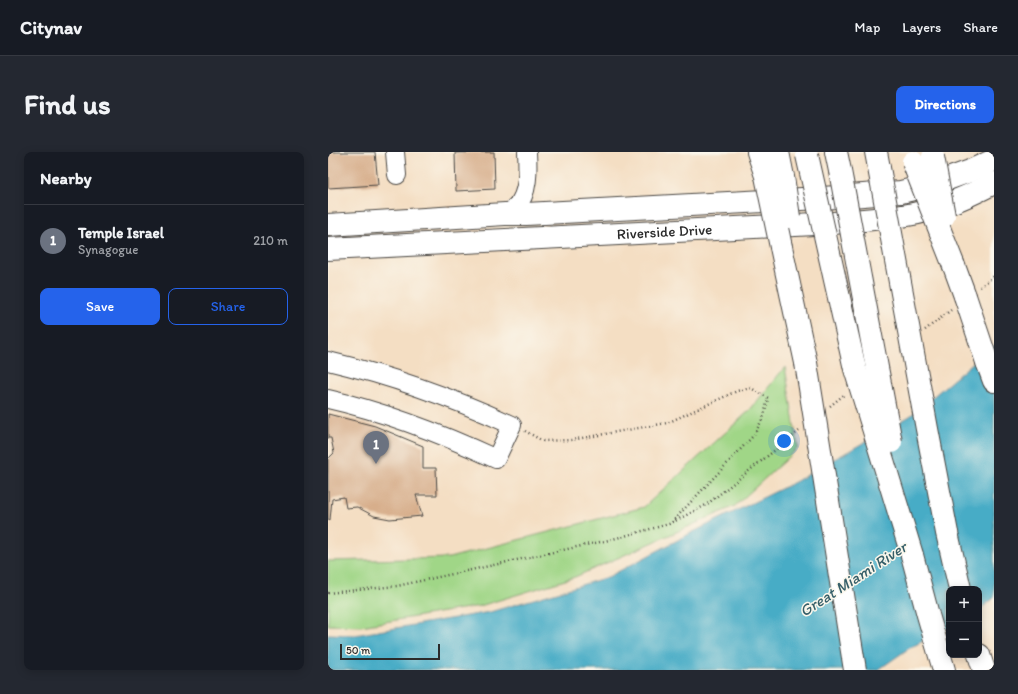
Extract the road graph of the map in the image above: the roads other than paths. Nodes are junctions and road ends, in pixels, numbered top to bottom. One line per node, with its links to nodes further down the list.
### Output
1 (395, 152): 10 (street)
2 (527, 152): 13 (street)
3 (758, 152): 11 (main road)
4 (778, 152): 11 (main road)
5 (807, 153): 19 (main road, bridge)
6 (922, 156): 17 (main road, bridge)
7 (878, 160): 20 (main road, bridge)
8 (994, 160): 13 (main road, Riverside Drive)
9 (838, 162): 19 (main road, bridge)
10 (396, 174)
11 (774, 177): 22 (main road, bridge)
12 (994, 183): 15 (main road, Riverside Drive)
13 (506, 214): 14 (main road, Riverside Drive)
14 (328, 225)
15 (328, 249)
16 (328, 361): 18 (street)
17 (992, 373)
18 (328, 399)
19 (912, 555): 23 (main road)
20 (959, 586)
21 (980, 658): 24 (main road)
22 (855, 670)
23 (944, 670)
24 (984, 670)

